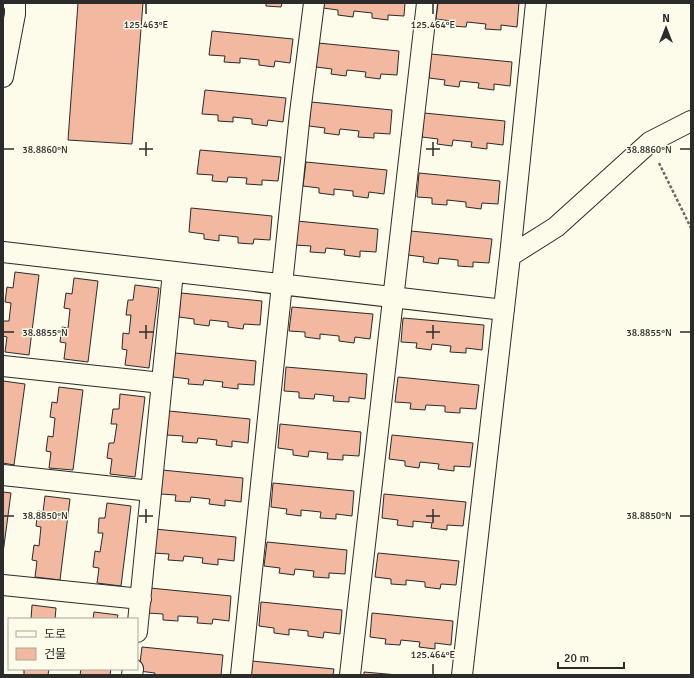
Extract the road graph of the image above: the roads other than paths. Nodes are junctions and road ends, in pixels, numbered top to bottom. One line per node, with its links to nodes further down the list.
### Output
1 (12, 3): 5 (street)
2 (314, 3): 10 (street)
3 (427, 3): 11 (street)
4 (536, 3): 8 (street)
5 (3, 77)
6 (691, 122): 8 (street)
7 (3, 252): 9 (street)
8 (510, 256): 12 (street)
9 (173, 272): 10 (street); 14 (street)
10 (283, 284): 11 (street); 20 (street)
11 (393, 297): 12 (street); 21 (street)
12 (504, 310): 22 (street)
13 (3, 366): 14 (street)
14 (162, 383): 16 (street)
15 (3, 475): 16 (street)
16 (151, 491): 18 (street)
17 (3, 585): 18 (street)
18 (141, 599): 19 (street)
19 (138, 624)
20 (241, 675)
21 (350, 675)
22 (462, 675)

